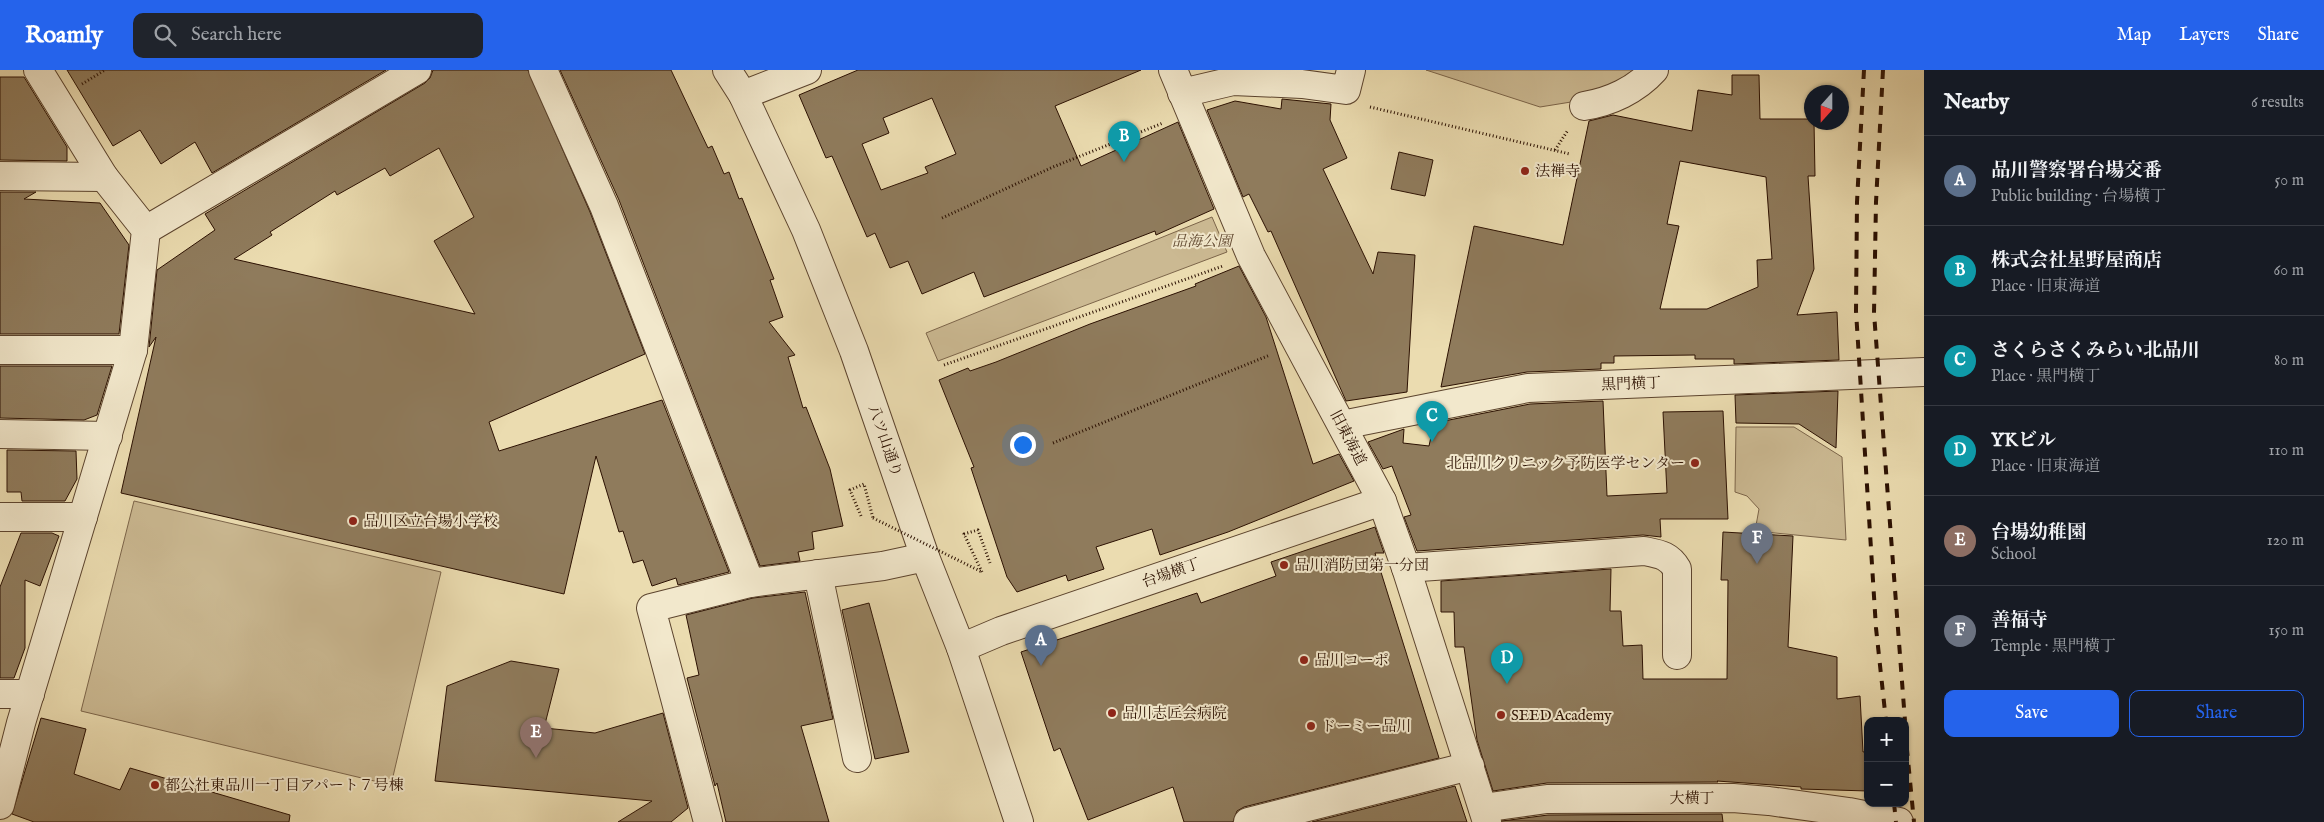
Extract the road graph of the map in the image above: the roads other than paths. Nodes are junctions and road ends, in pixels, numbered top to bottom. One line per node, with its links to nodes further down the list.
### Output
1 (38, 70): 12 (street)
2 (417, 70): 13 (street)
3 (543, 70): 26 (street)
4 (727, 70): 9 (street, 八ツ山通り)
5 (807, 70): 9 (street)
6 (1654, 70): 10 (street)
7 (1354, 89): 8 (street)
8 (1181, 92): 17 (street, 旧東海道)
9 (743, 95): 23 (street, 八ツ山通り)
10 (1584, 106)
11 (0, 176): 12 (street)
12 (104, 177): 13 (street)
13 (146, 230): 15 (street)
14 (0, 350): 15 (street)
15 (133, 350): 19 (street)
16 (1924, 372): 17 (street, 黒門横丁)
17 (1342, 425): 20 (street, 旧東海道)
18 (0, 434): 19 (street)
19 (108, 436): 21 (street)
20 (1382, 501): 24 (street, 旧東海道); 27 (street, 台場横丁)
21 (83, 516): 22 (street); 30 (street)
22 (0, 517)
23 (925, 557): 25 (street); 27 (street, 八ツ山通り)
24 (1406, 568): 28 (street); 32 (street, 旧東海道)
25 (818, 574): 26 (street); 31 (street)
26 (750, 583): 36 (street)
27 (960, 648): 37 (street, 八ツ山通り)
28 (1677, 655)
29 (0, 694): 30 (street)
30 (30, 694): 33 (street)
31 (857, 758)
32 (1470, 766): 35 (street, 旧東海道); 38 (street)
33 (0, 805)
34 (1735, 810): 35 (street, 大横丁); 39 (street, 大横丁)
35 (1485, 815)
36 (706, 821)
37 (1019, 822)
38 (1248, 822)
39 (1899, 822)

